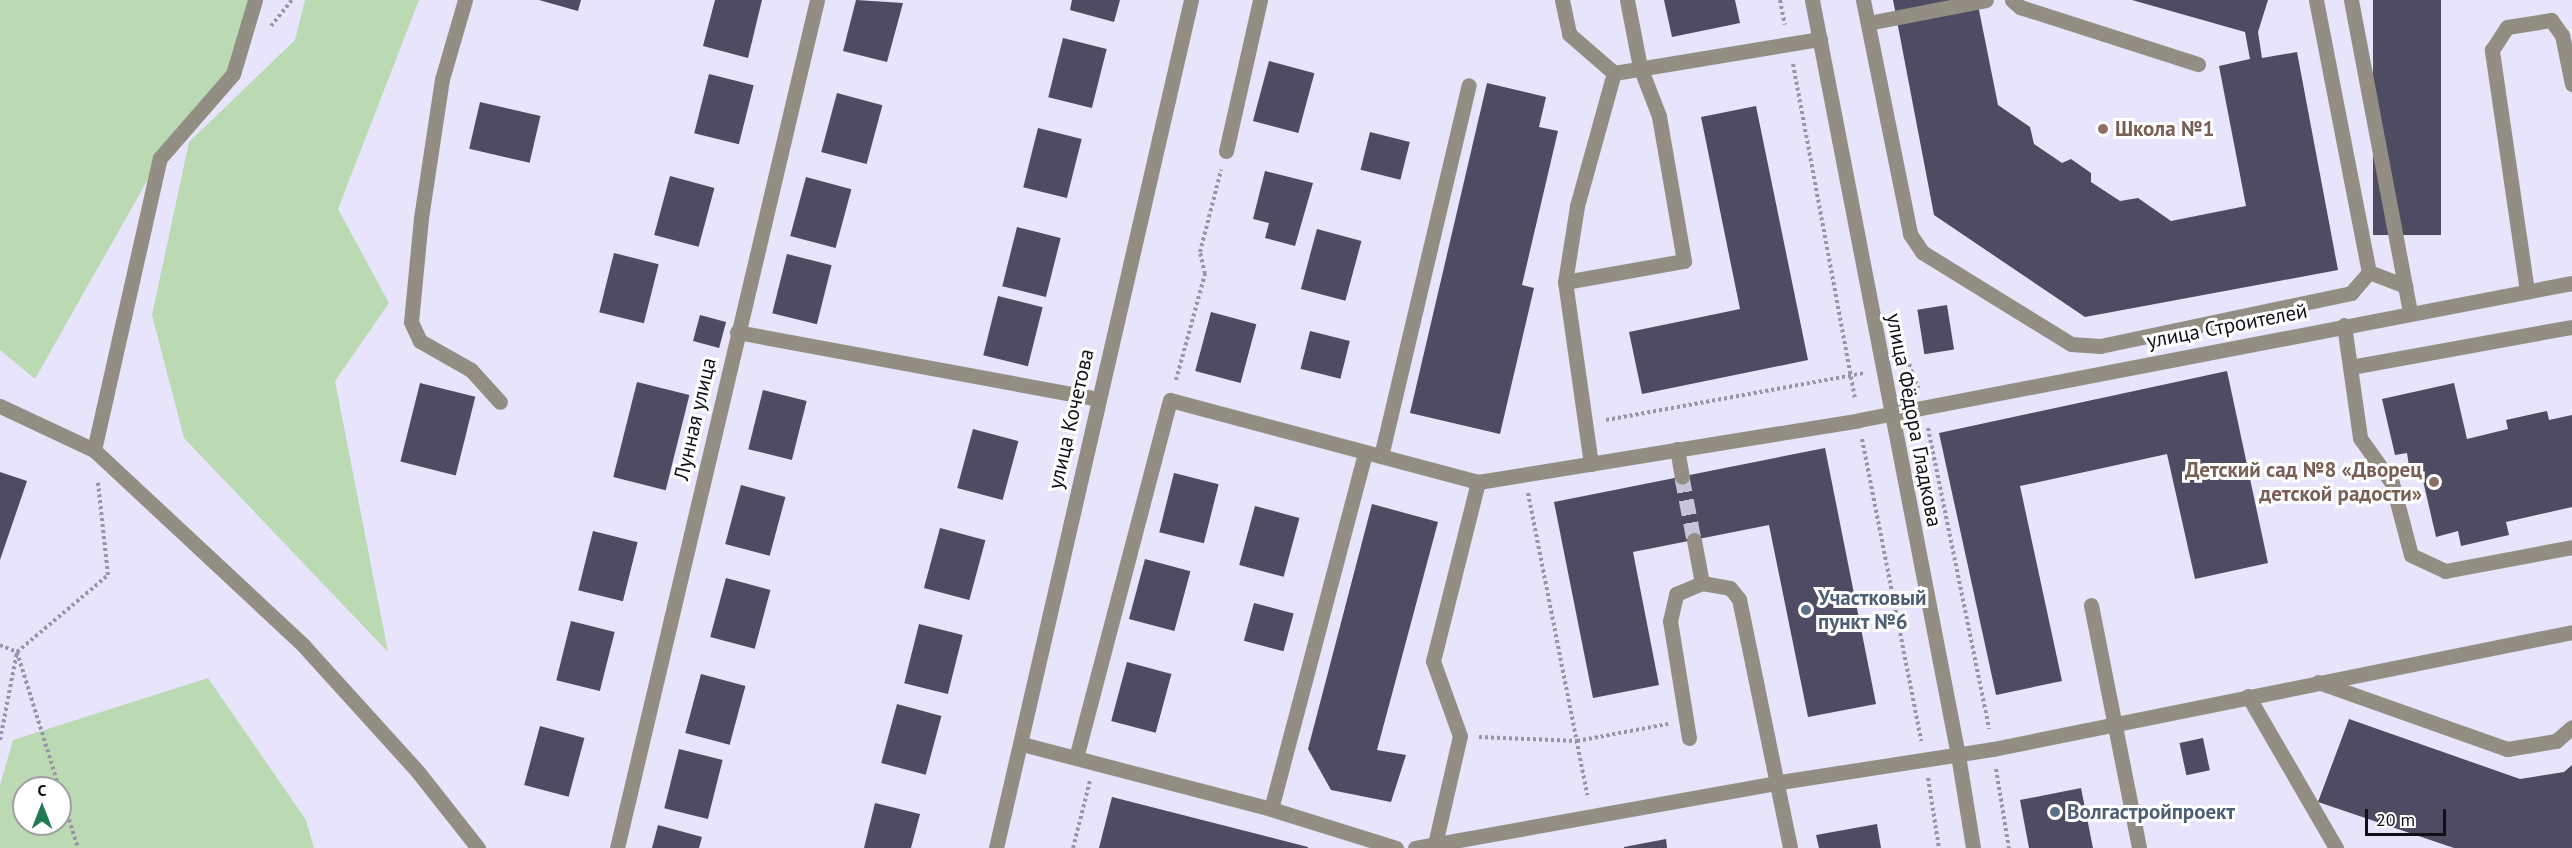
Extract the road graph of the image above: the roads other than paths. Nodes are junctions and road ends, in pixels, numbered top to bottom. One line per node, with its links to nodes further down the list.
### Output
1 (255, 0): 37 (street)
2 (465, 0): 33 (street)
3 (817, 0): 30 (street, Лунная улица)
4 (1191, 0): 32 (street, улица Кочетова)
5 (1260, 0): 21 (street)
6 (1562, 0): 18 (street)
7 (1627, 0): 17 (street)
8 (1812, 0): 15 (street, улица Фёдора Гладкова)
9 (1863, 0): 14 (street)
10 (1986, 0): 14 (street)
11 (2012, 0): 16 (street)
12 (2316, 0): 22 (street)
13 (2351, 0): 25 (street)
14 (1868, 23): 22 (street)
15 (1820, 39): 17 (street); 35 (street, улица Фёдора Гладкова)
16 (2198, 64)
17 (1640, 67): 18 (street); 23 (street)
18 (1614, 73): 23 (street)
19 (2572, 84): 26 (street)
20 (1469, 85): 39 (street)
21 (1226, 151)
22 (2369, 272): 25 (street)
23 (1565, 282): 40 (street)
24 (2572, 283): 26 (street, улица Строителей)
25 (2405, 286): 27 (street)
26 (2526, 291): 27 (street, улица Строителей)
27 (2410, 313): 28 (street, улица Строителей)
28 (2344, 325): 31 (street); 35 (street, улица Строителей)
29 (2572, 327): 31 (street)
30 (737, 332): 32 (street); 60 (street, Лунная улица)
31 (2351, 367): 44 (street)
32 (1097, 399): 53 (street, улица Кочетова)
33 (500, 402)
34 (0, 406): 37 (street)
35 (1891, 413): 36 (street, улица Строителей); 54 (street, улица Фёдора Гладкова)
36 (1677, 449): 40 (street, улица Строителей); 41 (street)
37 (94, 450): 59 (street)
38 (1365, 452): 39 (street); 55 (street); 57 (street)
39 (1381, 456): 42 (street)
40 (1591, 464): 42 (street, улица Строителей)
41 (1682, 477)
42 (1478, 482): 58 (street)
43 (1694, 540): 45 (street)
44 (2572, 547)
45 (1702, 583): 52 (street); 56 (street)
46 (2091, 605): 50 (street)
47 (2572, 632): 48 (street)
48 (2318, 682): 49 (street); 51 (street)
49 (2248, 696): 50 (street); 67 (street)
50 (2114, 723): 54 (street); 66 (street)
51 (2572, 727)
52 (1689, 738)
53 (1022, 744): 55 (street); 61 (street, улица Кочетова)
54 (1958, 755): 56 (street); 65 (street, улица Фёдора Гладкова)
55 (1076, 758): 57 (street)
56 (1780, 782): 58 (street); 64 (street)
57 (1271, 809): 62 (street)
58 (1435, 844): 63 (street)
59 (478, 848)
60 (617, 848)
61 (996, 848)
62 (1396, 848)
63 (1414, 848)
64 (1790, 848)
65 (1972, 848)
66 (2139, 848)
67 (2336, 848)

